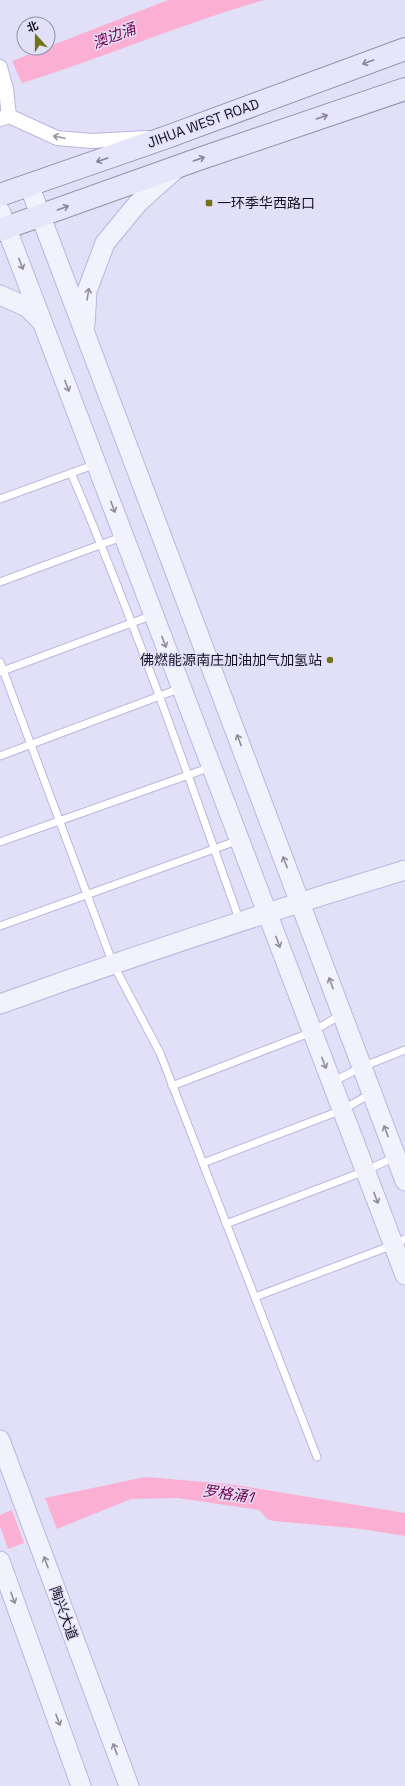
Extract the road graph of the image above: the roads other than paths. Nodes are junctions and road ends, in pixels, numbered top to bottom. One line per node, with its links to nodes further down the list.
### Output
1 (405, 49): 5 (main road, JIHUA WEST ROAD, one-way to 5)
2 (0, 67): 4 (street)
3 (405, 89): 6 (main road, one-way to 3)
4 (4, 117): 5 (street, one-way to 4)
5 (167, 137): 7 (main road, JIHUA WEST ROAD, one-way to 7)
6 (178, 167): 9 (main road, one-way to 6); 13 (street, one-way to 6)
7 (29, 185): 8 (main road, JIHUA WEST ROAD); 9 (street)
8 (0, 195)
9 (41, 216): 10 (main road); 13 (street)
10 (2, 223): 12 (street, one-way to 12)
11 (0, 295): 12 (street)
12 (43, 323): 14 (street, one-way to 14)
13 (85, 332): 36 (street, one-way to 13)
14 (96, 464): 15 (lane); 17 (street, one-way to 17)
15 (71, 473): 16 (lane); 18 (lane)
16 (0, 499)
17 (124, 536): 18 (lane); 20 (street)
18 (102, 544): 19 (lane); 21 (lane)
19 (0, 582)
20 (154, 615): 21 (lane); 24 (street, one-way to 24)
21 (132, 623): 23 (lane); 25 (lane)
22 (0, 662): 23 (lane)
23 (2, 671): 26 (lane)
24 (182, 688): 25 (lane); 28 (street)
25 (159, 696): 26 (lane); 29 (lane)
26 (32, 744): 27 (lane); 30 (lane)
27 (0, 756)
28 (211, 767): 29 (lane); 31 (street)
29 (188, 775): 30 (lane); 33 (lane)
30 (60, 821): 32 (lane); 35 (lane)
31 (239, 840): 33 (lane); 37 (street)
32 (0, 842)
33 (214, 849): 35 (lane); 38 (lane)
34 (405, 870): 36 (street)
35 (88, 894): 39 (lane); 40 (lane)
36 (300, 902): 37 (street); 42 (street, one-way to 36)
37 (267, 914): 38 (street); 43 (street, one-way to 43)
38 (240, 922): 40 (street)
39 (0, 926)
40 (113, 964): 41 (street); 47 (lane)
41 (0, 1004)
42 (342, 1014): 43 (lane); 45 (street)
43 (312, 1032): 46 (street, one-way to 46); 47 (lane)
44 (405, 1050): 45 (lane)
45 (362, 1067): 46 (lane); 48 (street)
46 (331, 1082): 49 (street)
47 (172, 1086): 51 (lane)
48 (372, 1093): 49 (lane); 50 (street, one-way to 48)
49 (342, 1110): 51 (lane); 52 (street)
50 (400, 1155): 52 (lane); 53 (street)
51 (202, 1163): 54 (lane)
52 (365, 1170): 54 (lane); 55 (street, one-way to 55)
53 (405, 1181)
54 (226, 1224): 57 (lane)
55 (399, 1242): 56 (street); 57 (lane)
56 (405, 1275)
57 (255, 1297): 59 (lane)
58 (0, 1440): 62 (street, 陶兴大道, one-way to 58)
59 (317, 1457)
60 (0, 1561): 61 (street, one-way to 61)
61 (81, 1786)
62 (129, 1786)

